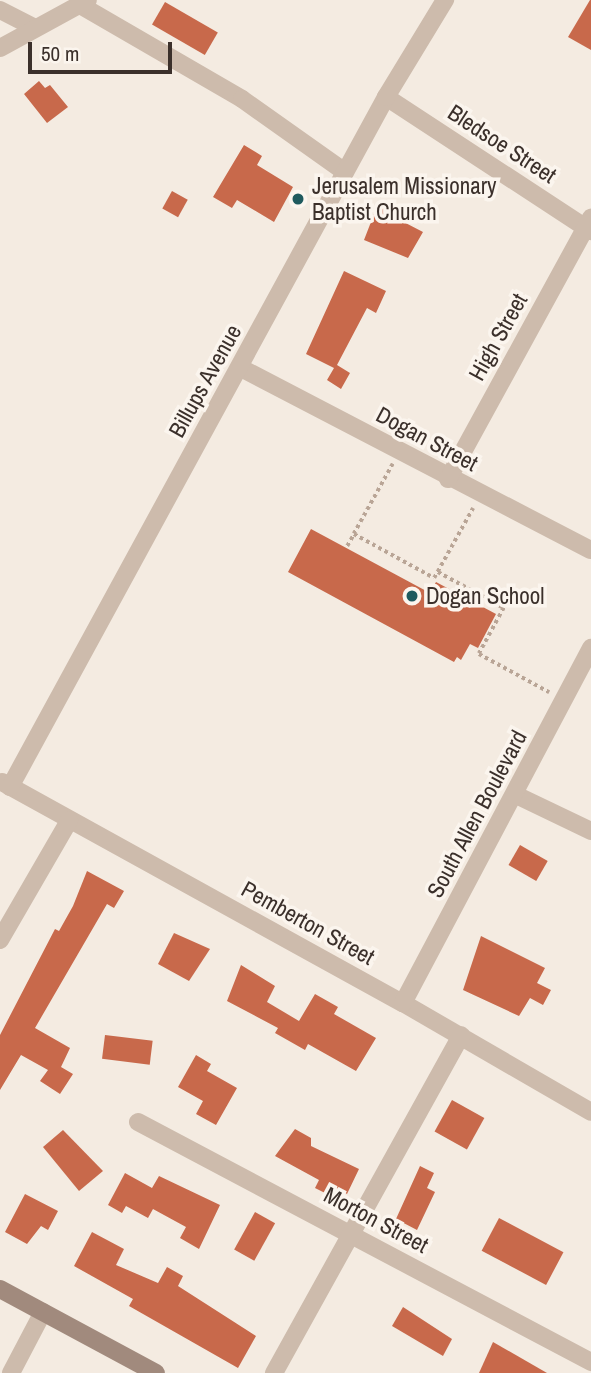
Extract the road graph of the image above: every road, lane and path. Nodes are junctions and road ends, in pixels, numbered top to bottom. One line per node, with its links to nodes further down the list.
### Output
1 (445, 0): 6 (street, Billups Avenue)
2 (84, 2): 4 (street); 7 (street)
3 (0, 10): 4 (street)
4 (35, 28): 5 (street)
5 (0, 48)
6 (386, 97): 7 (street, Billups Avenue); 8 (street, Bledsoe Street)
7 (345, 172): 9 (street, Billups Avenue)
8 (589, 226): 11 (street, High Street)
9 (241, 368): 10 (street, Dogan Street); 19 (street, Billups Avenue)
10 (399, 452): 11 (street, Dogan Street); 13 (path)
11 (448, 479): 12 (street, Dogan Street)
12 (481, 494): 15 (street, Dogan Street); 16 (path)
13 (354, 534): 14 (path); 16 (path)
14 (347, 546)
15 (591, 550)
16 (438, 572): 18 (path)
17 (591, 648): 18 (street, South Allen Boulevard)
18 (564, 699): 20 (street, South Allen Boulevard)
19 (5, 784): 21 (street, Pemberton Street)
20 (516, 795): 22 (street); 24 (street, South Allen Boulevard)
21 (69, 821): 23 (street); 24 (street, Pemberton Street)
22 (591, 831)
23 (0, 940)
24 (403, 1003): 25 (street, Pemberton Street)
25 (461, 1035): 26 (street, Pemberton Street); 28 (street)
26 (591, 1112)
27 (138, 1122): 28 (street, Morton Street)
28 (352, 1234): 31 (street, Morton Street); 34 (street)
29 (0, 1289): 30 (street)
30 (43, 1312): 32 (street); 33 (street)
31 (591, 1362)
32 (11, 1373)
33 (156, 1373)
34 (274, 1373)

